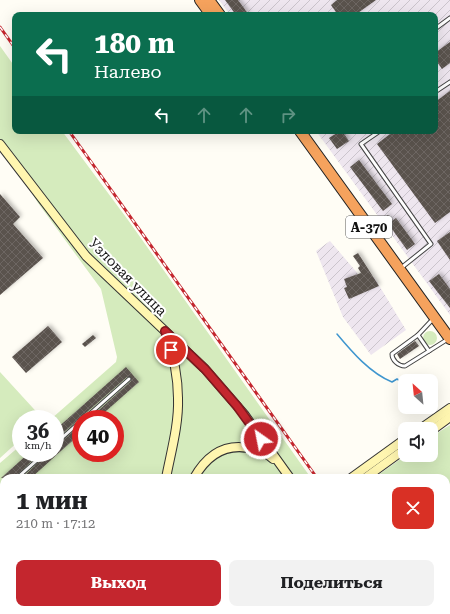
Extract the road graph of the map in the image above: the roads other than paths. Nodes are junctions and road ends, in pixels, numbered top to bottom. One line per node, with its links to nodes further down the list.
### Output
1 (200, 0): 3 (highway)
2 (209, 0): 4 (highway)
3 (209, 12)
4 (218, 12)
5 (450, 18): 6 (lane)
6 (438, 27)
7 (450, 82): 8 (lane)
8 (438, 90)
9 (302, 134): 12 (highway, А-370)
10 (376, 134): 12 (lane)
11 (0, 144): 14 (street, Узловая улица)
12 (399, 269): 13 (highway, А-370)
13 (436, 321): 15 (lane); 16 (highway, А-370)
14 (165, 331): 25 (street, Узловая улица); 32 (street)
15 (418, 335): 17 (lane); 17 (lane)
16 (450, 336): 17 (lane)
17 (430, 351)
18 (129, 378): 20 (lane)
19 (450, 408): 22 (street)
20 (94, 410)
21 (450, 418): 23 (street)
22 (430, 422)
23 (438, 426)
24 (72, 429): 26 (lane)
25 (260, 435): 28 (street); 35 (street, Узловая улица)
26 (64, 436)
27 (398, 446): 36 (street)
28 (249, 448): 33 (street); 34 (street)
29 (398, 453): 37 (street)
30 (35, 462): 31 (lane)
31 (21, 474)
32 (167, 474)
33 (196, 474)
34 (287, 474)
35 (288, 474)
36 (365, 474)
37 (366, 474)

